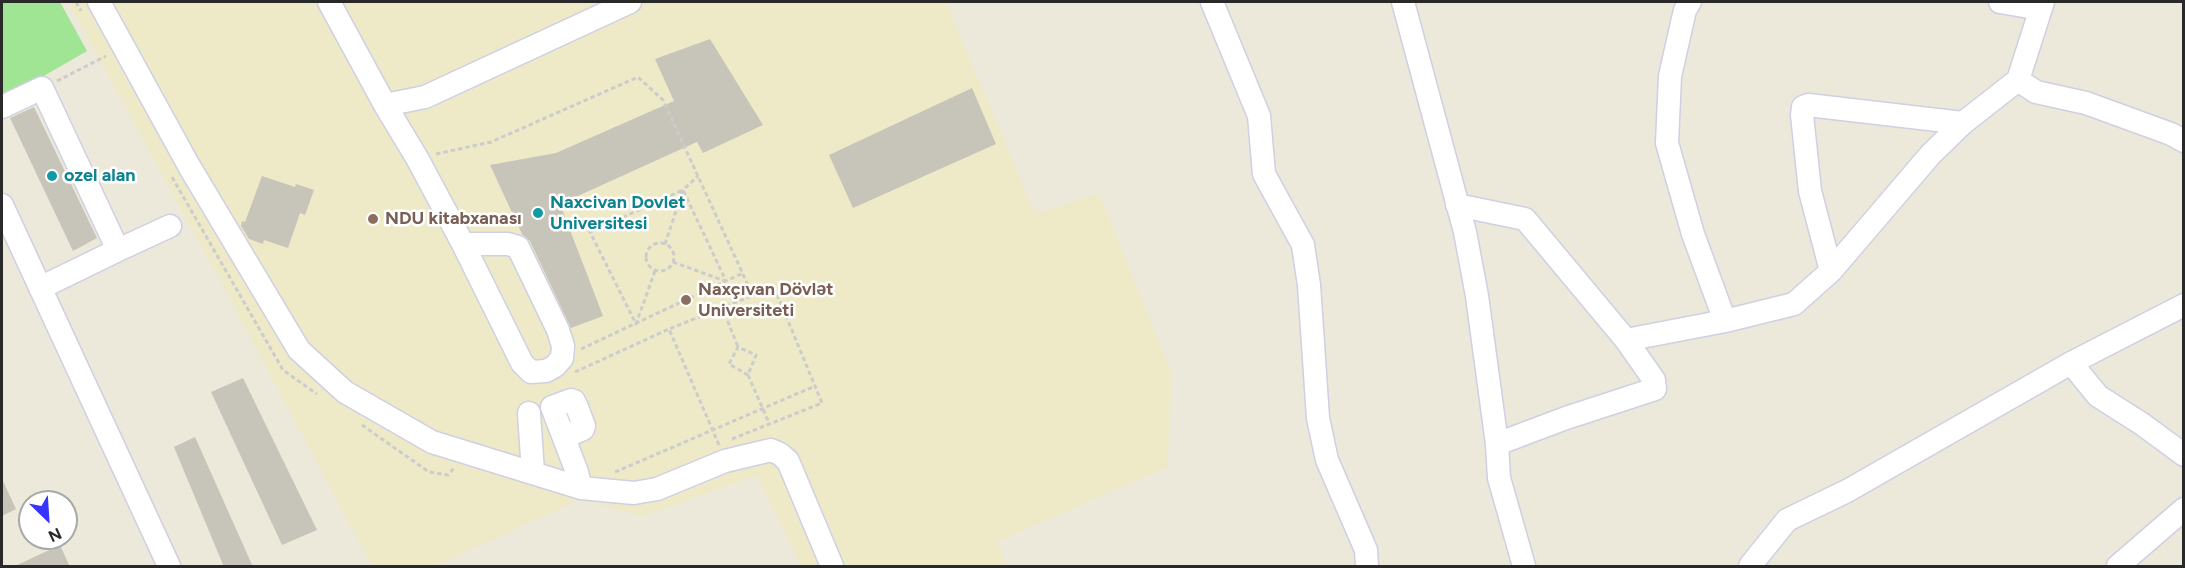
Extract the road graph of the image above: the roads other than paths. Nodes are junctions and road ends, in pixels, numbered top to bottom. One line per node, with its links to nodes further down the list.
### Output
1 (99, 2): 27 (street)
2 (329, 2): 10 (street)
3 (630, 2): 10 (street)
4 (1212, 2): 32 (street)
5 (1403, 2): 14 (street)
6 (1690, 2): 22 (street)
7 (2000, 2): 8 (street)
8 (2042, 5): 9 (street)
9 (2018, 80): 12 (street); 13 (street)
10 (385, 105): 17 (street)
11 (2, 107): 18 (street)
12 (1963, 123): 19 (street); 19 (street)
13 (2184, 141)
14 (1457, 205): 23 (street); 25 (street)
15 (2, 209): 20 (street)
16 (170, 226): 18 (street)
17 (463, 244): 17 (street)
18 (118, 250): 20 (street)
19 (1831, 271): 22 (street)
20 (40, 288): 30 (street)
21 (2184, 305): 24 (street)
22 (1725, 321): 23 (street)
23 (1626, 340): 25 (street)
24 (2071, 363): 26 (street); 34 (street)
25 (1497, 444): 33 (street)
26 (2184, 455)
27 (532, 472): 28 (street); 28 (street)
28 (581, 488): 31 (street)
29 (2184, 510): 35 (street)
30 (169, 567)
31 (832, 567)
32 (1367, 567)
33 (1524, 567)
34 (1750, 567)
35 (2118, 567)

